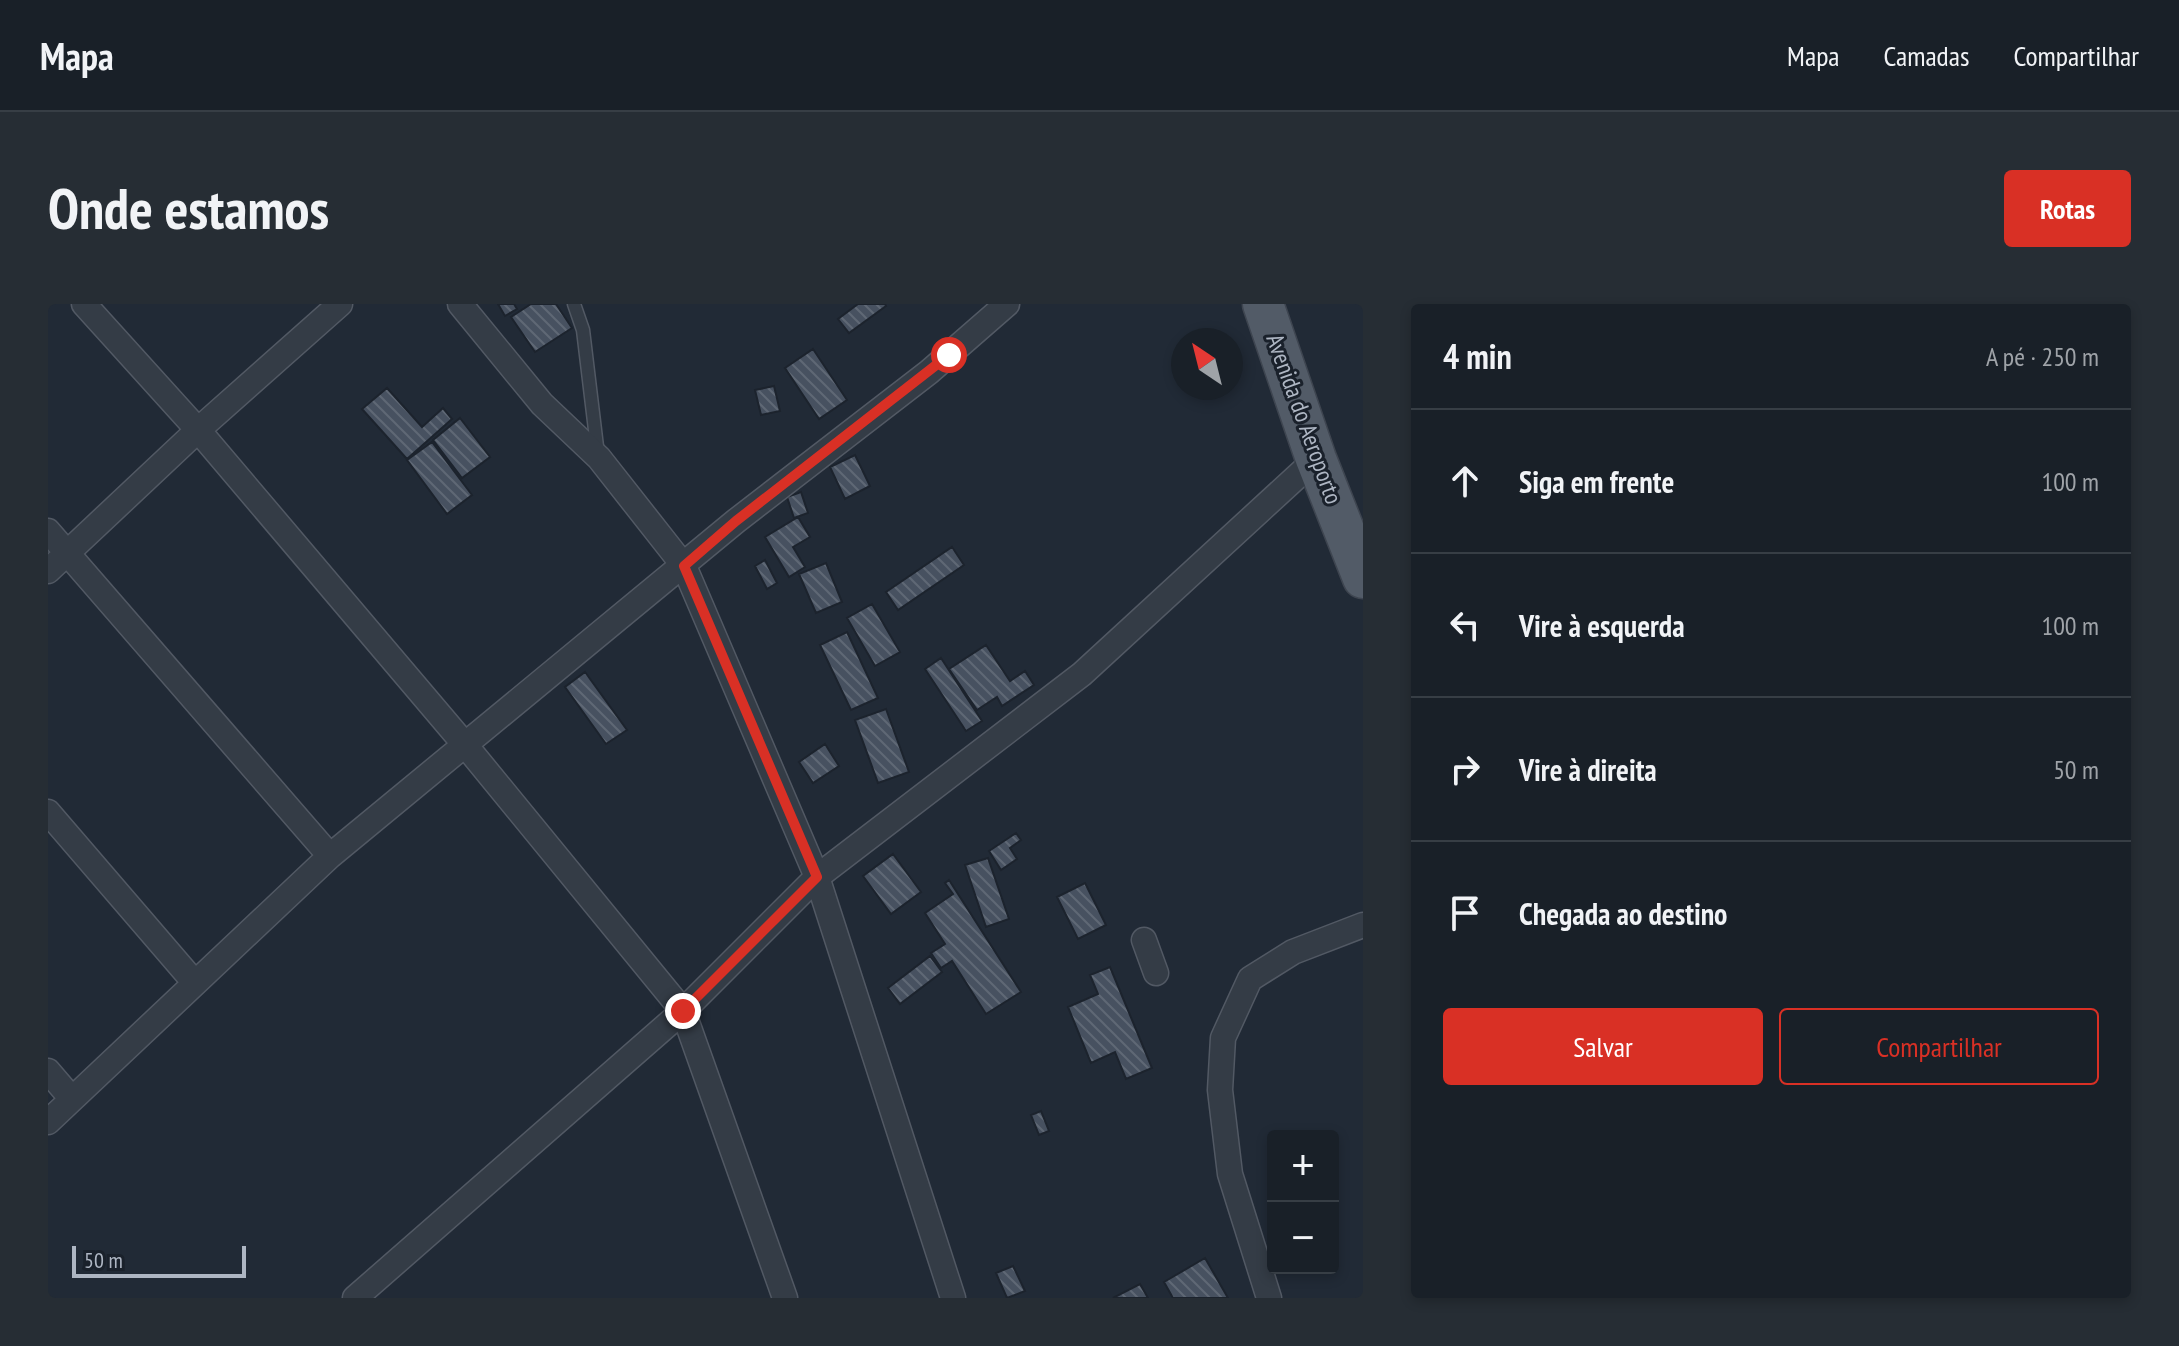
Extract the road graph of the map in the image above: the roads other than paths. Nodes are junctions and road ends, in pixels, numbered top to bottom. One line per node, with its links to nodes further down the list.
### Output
1 (84, 304): 7 (street)
2 (340, 304): 7 (street)
3 (460, 304): 8 (street)
4 (574, 304): 8 (lane)
5 (1007, 304): 12 (street)
6 (1263, 304): 9 (main road, Avenida do Aeroporto)
7 (198, 430): 11 (street); 15 (street)
8 (599, 458): 12 (street)
9 (1316, 459): 14 (main road, Avenida do Aeroporto); 18 (street)
10 (48, 531): 11 (street)
11 (68, 554): 13 (street); 17 (street)
12 (684, 566): 15 (street); 18 (street)
13 (48, 571)
14 (1363, 578)
15 (466, 746): 17 (street); 23 (street)
16 (48, 812): 22 (street)
17 (330, 856): 22 (street)
18 (817, 877): 23 (street); 29 (street)
19 (1363, 925): 30 (street)
20 (1144, 940): 21 (street)
21 (1156, 973)
22 (195, 983): 25 (street)
23 (683, 1011): 27 (street); 28 (street)
24 (48, 1071): 25 (street)
25 (72, 1099): 26 (street)
26 (48, 1122)
27 (355, 1298)
28 (785, 1298)
29 (953, 1298)
30 (1269, 1298)

